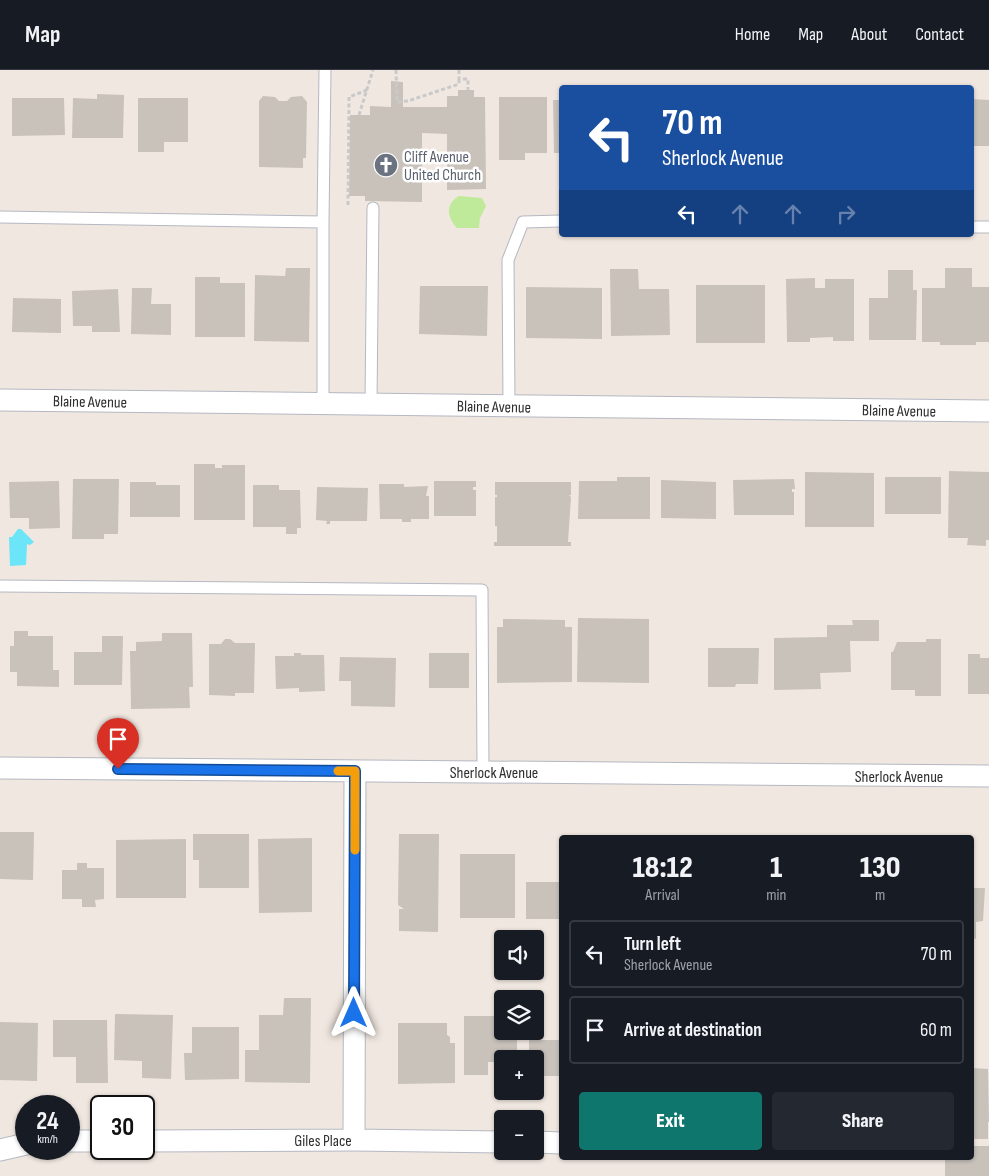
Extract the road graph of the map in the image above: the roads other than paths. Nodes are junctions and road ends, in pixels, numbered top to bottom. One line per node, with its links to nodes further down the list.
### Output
1 (324, 70): 5 (lane)
2 (373, 208): 10 (lane)
3 (0, 217): 5 (lane)
4 (559, 221): 11 (lane)
5 (322, 222): 9 (lane)
6 (974, 226): 7 (lane)
7 (989, 227)
8 (0, 400): 9 (street, Blaine Avenue)
9 (323, 404): 10 (street, Blaine Avenue)
10 (372, 404): 11 (street, Blaine Avenue)
11 (509, 406): 12 (street, Blaine Avenue)
12 (989, 411)
13 (0, 586): 16 (lane)
14 (0, 768): 15 (street, Sherlock Avenue)
15 (355, 771): 16 (street, Sherlock Avenue); 18 (street)
16 (483, 772): 17 (street, Sherlock Avenue)
17 (989, 776)
18 (354, 1140): 19 (street, Giles Place); 20 (street, Giles Place)
19 (155, 1141)
20 (494, 1142)
21 (544, 1142): 22 (street)
22 (559, 1143)
23 (15, 1147): 24 (street)
24 (0, 1150)

